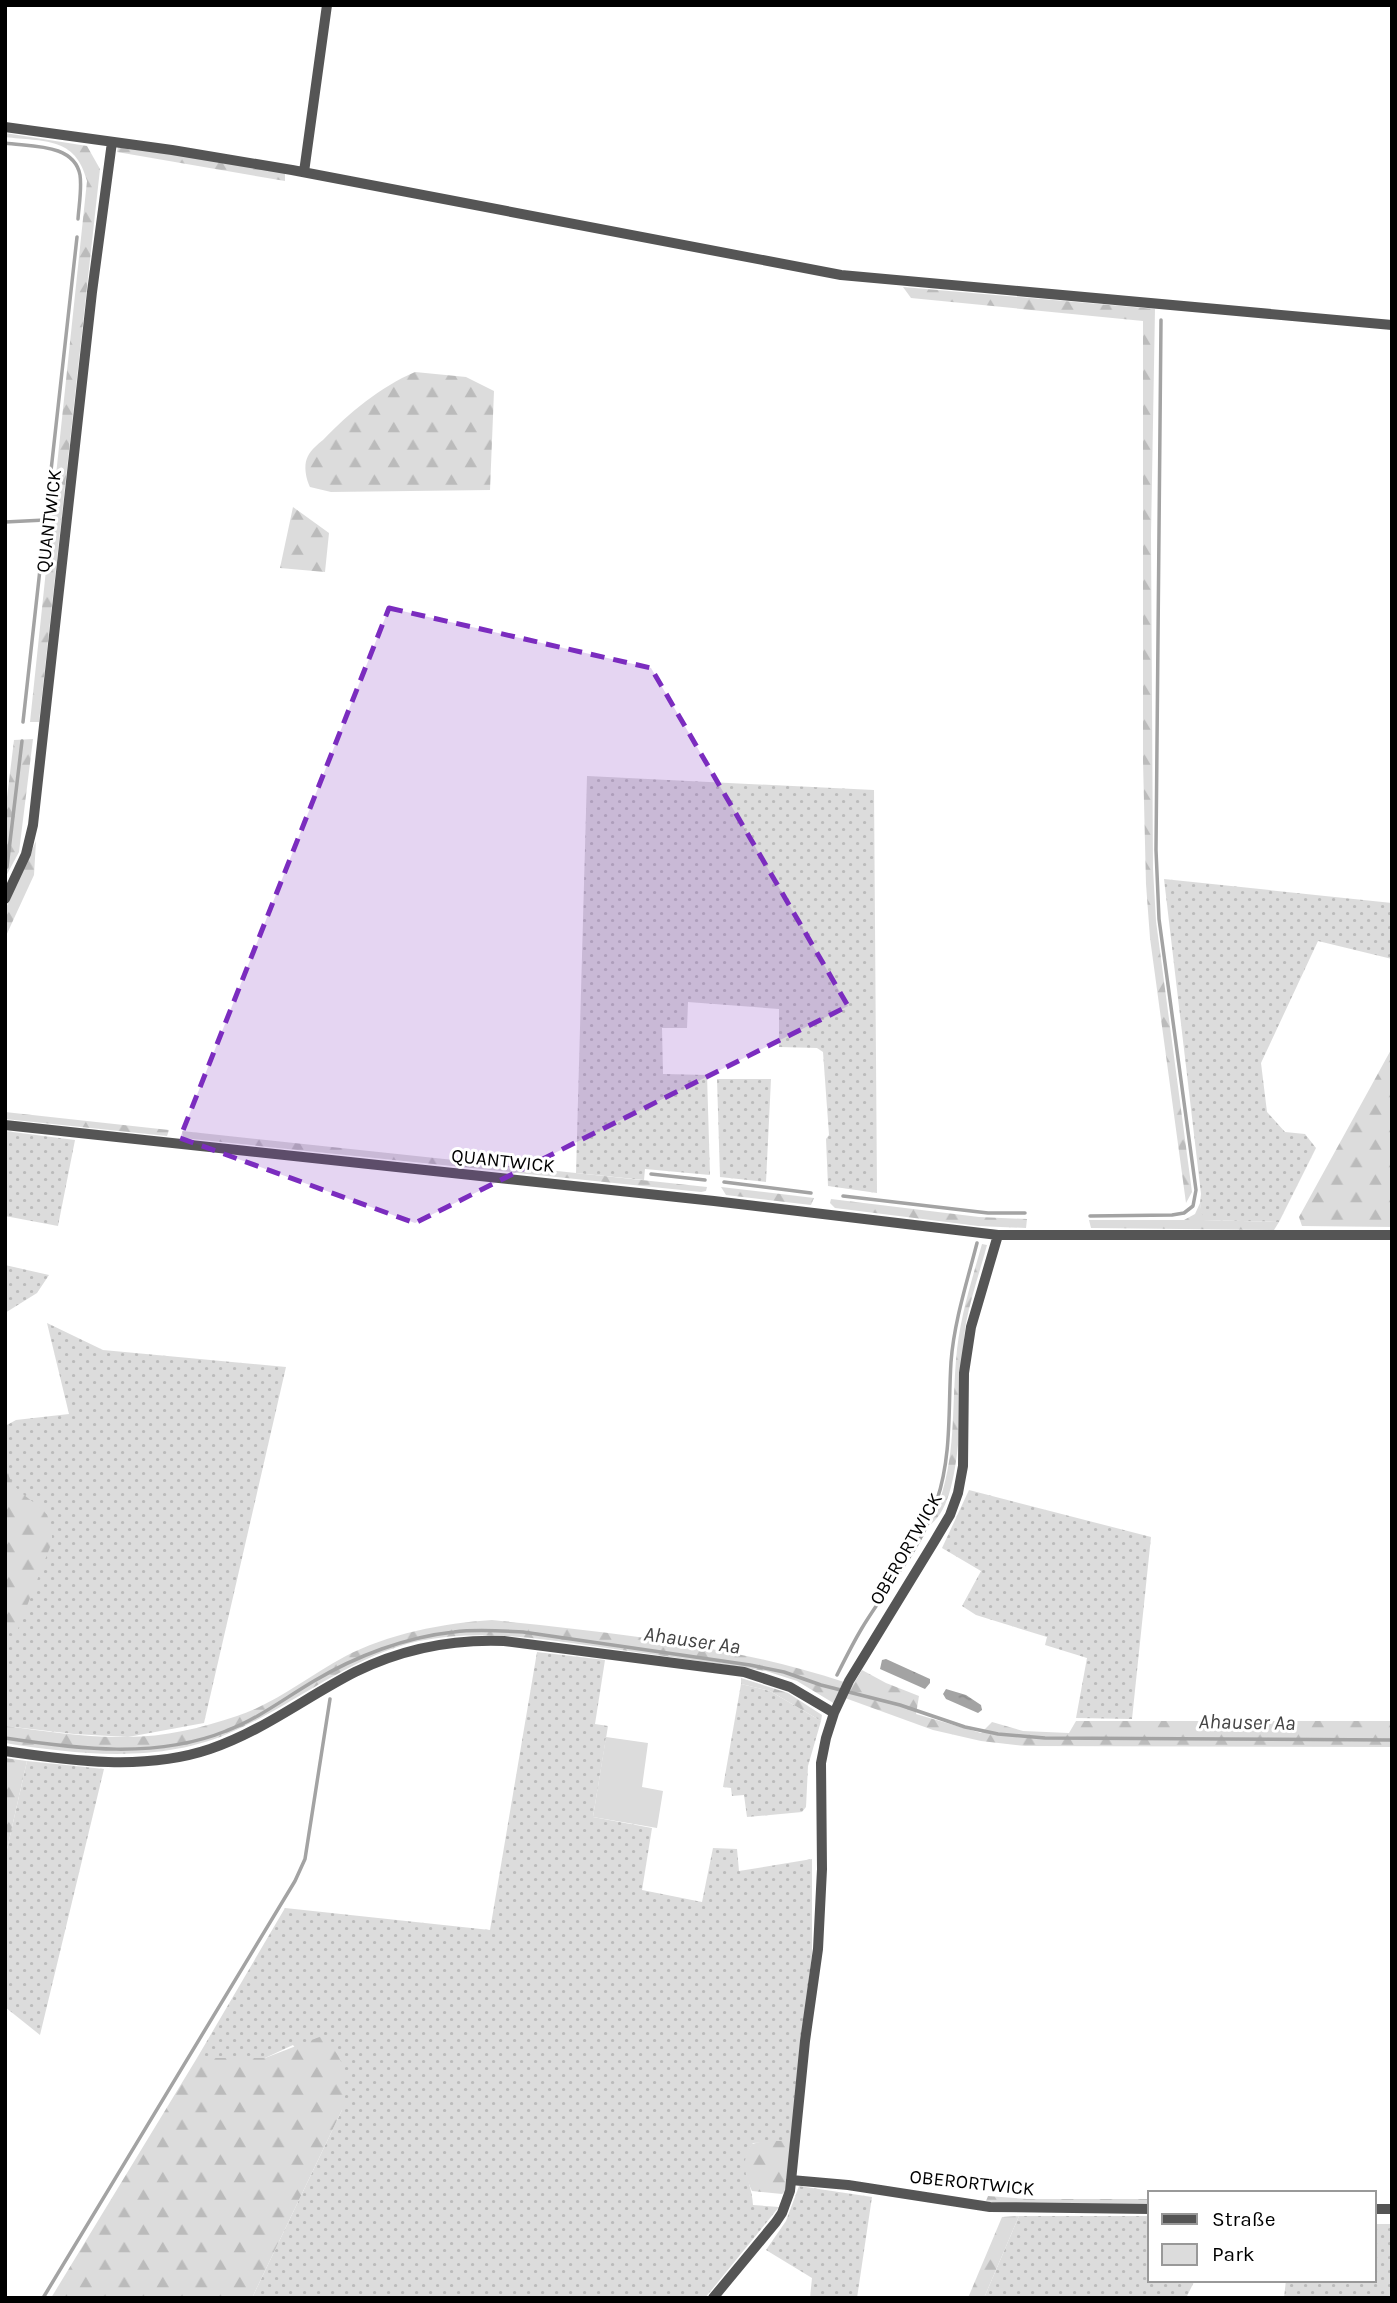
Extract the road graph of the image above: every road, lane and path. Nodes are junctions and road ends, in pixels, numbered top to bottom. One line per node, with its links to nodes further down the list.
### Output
1 (327, 5): 4 (street)
2 (5, 127): 3 (street)
3 (112, 142): 4 (street); 6 (street, QUANTWICK)
4 (304, 172): 5 (street)
5 (1392, 325)
6 (5, 899)
7 (5, 1125): 8 (street, QUANTWICK)
8 (998, 1235): 9 (street); 10 (street, OBERORTWICK)
9 (1392, 1235)
10 (834, 1713): 11 (street); 12 (street, OBERORTWICK)
11 (5, 1751)
12 (791, 2180): 13 (street, OBERORTWICK); 14 (street, OBERORTWICK)
13 (1148, 2209)
14 (713, 2298)

